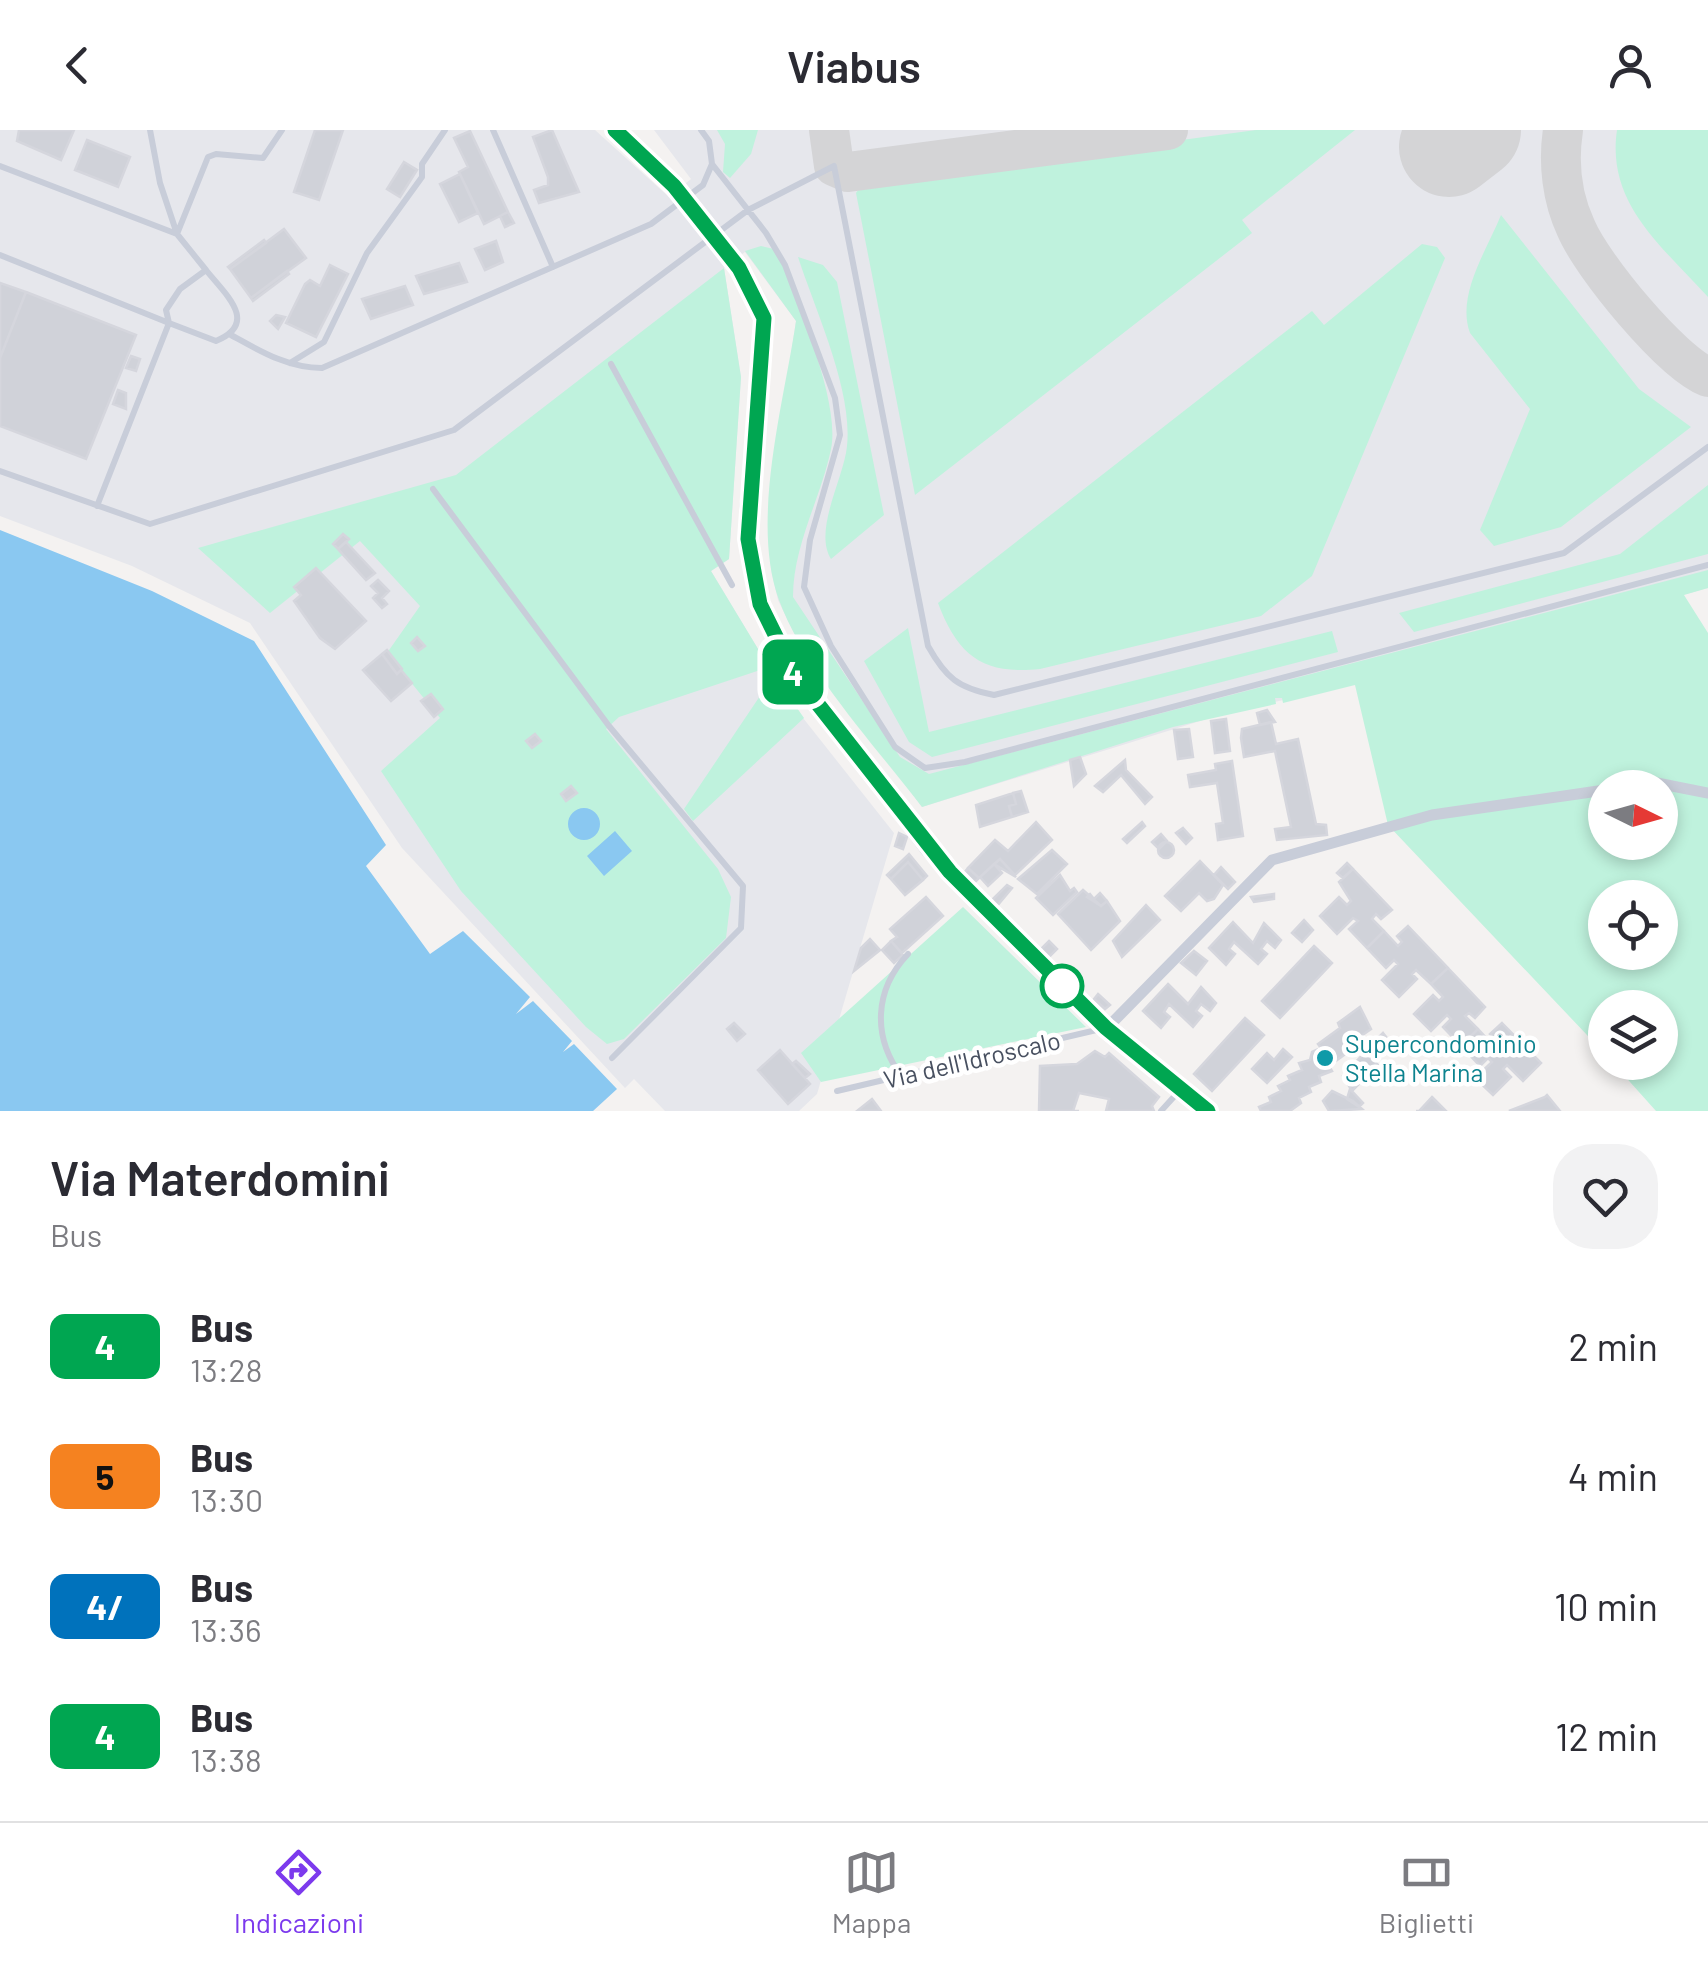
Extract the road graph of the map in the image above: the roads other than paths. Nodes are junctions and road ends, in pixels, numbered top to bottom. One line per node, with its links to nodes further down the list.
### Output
1 (150, 130): 11 (lane)
2 (282, 130): 11 (lane)
3 (445, 130): 18 (lane)
4 (493, 130): 13 (lane)
5 (616, 130): 9 (street)
6 (702, 130): 7 (lane)
7 (712, 164): 10 (lane); 13 (lane)
8 (0, 166): 11 (lane)
9 (674, 186)
10 (748, 210): 20 (lane); 23 (lane); 24 (lane)
11 (177, 234): 15 (lane)
12 (0, 255): 16 (lane)
13 (553, 267): 18 (lane)
14 (739, 268): 30 (street)
15 (206, 270): 16 (lane); 17 (lane)
16 (169, 323): 17 (lane); 23 (lane)
17 (230, 335): 18 (lane)
18 (290, 364)
19 (611, 364): 25 (lane)
20 (1708, 447)
21 (0, 471): 23 (lane)
22 (433, 489): 31 (lane)
23 (97, 506)
24 (1708, 566)
25 (732, 585)
26 (1678, 786): 28 (street)
27 (1588, 792): 30 (street)
28 (1708, 792)
29 (908, 954): 32 (lane)
30 (1106, 1028): 32 (lane, Via dell'Idroscalo); 33 (street)
31 (612, 1058)
32 (902, 1077): 34 (lane, Via dell'Idroscalo)
33 (1182, 1088): 35 (lane); 36 (street)
34 (836, 1092)
35 (1162, 1111)
36 (1208, 1111)

